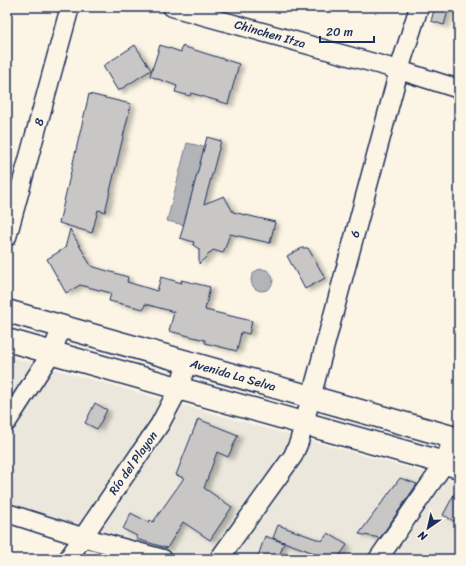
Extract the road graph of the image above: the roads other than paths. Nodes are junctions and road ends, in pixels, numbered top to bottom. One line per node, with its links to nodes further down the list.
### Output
1 (70, 7): 6 (street, 8)
2 (172, 7): 4 (street, Chinchen Itza)
3 (420, 7): 4 (street, 6)
4 (399, 70): 5 (street, Chinchen Itza); 13 (street, 6)
5 (459, 89)
6 (7, 237)
7 (7, 311): 8 (street, Avenida La Selva)
8 (62, 326): 10 (street); 11 (street, Avenida La Selva)
9 (7, 340): 10 (street)
10 (52, 352): 12 (street); 14 (street)
11 (187, 362): 12 (street, Río del Playon); 13 (street, Avenida La Selva)
12 (179, 388): 15 (street); 19 (street, Río del Playon)
13 (312, 398): 15 (street, 6); 16 (street, Avenida La Selva)
14 (7, 422)
15 (305, 423): 17 (street); 22 (street, 6)
16 (456, 438): 17 (street)
17 (452, 465): 23 (street)
18 (7, 513): 19 (street)
19 (82, 537): 20 (street, Río del Playon); 21 (street)
20 (68, 559)
21 (163, 559)
22 (219, 559)
23 (378, 559)

